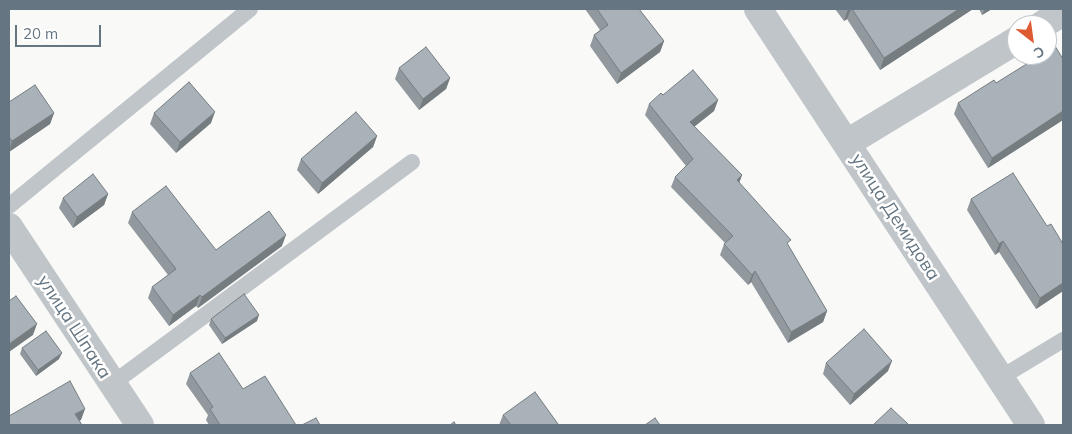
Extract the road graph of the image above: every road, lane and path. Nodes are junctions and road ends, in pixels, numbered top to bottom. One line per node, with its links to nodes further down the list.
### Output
1 (250, 9): 6 (lane)
2 (758, 9): 4 (street, улица Демидова)
3 (1007, 46): 4 (street)
4 (847, 143): 9 (street, улица Демидова)
5 (412, 162): 10 (lane)
6 (9, 206)
7 (9, 227): 10 (street, улица Шпака)
8 (1063, 340): 9 (lane)
9 (1000, 378): 12 (street, улица Демидова)
10 (112, 384): 11 (street, улица Шпака)
11 (140, 425)
12 (1031, 425)

